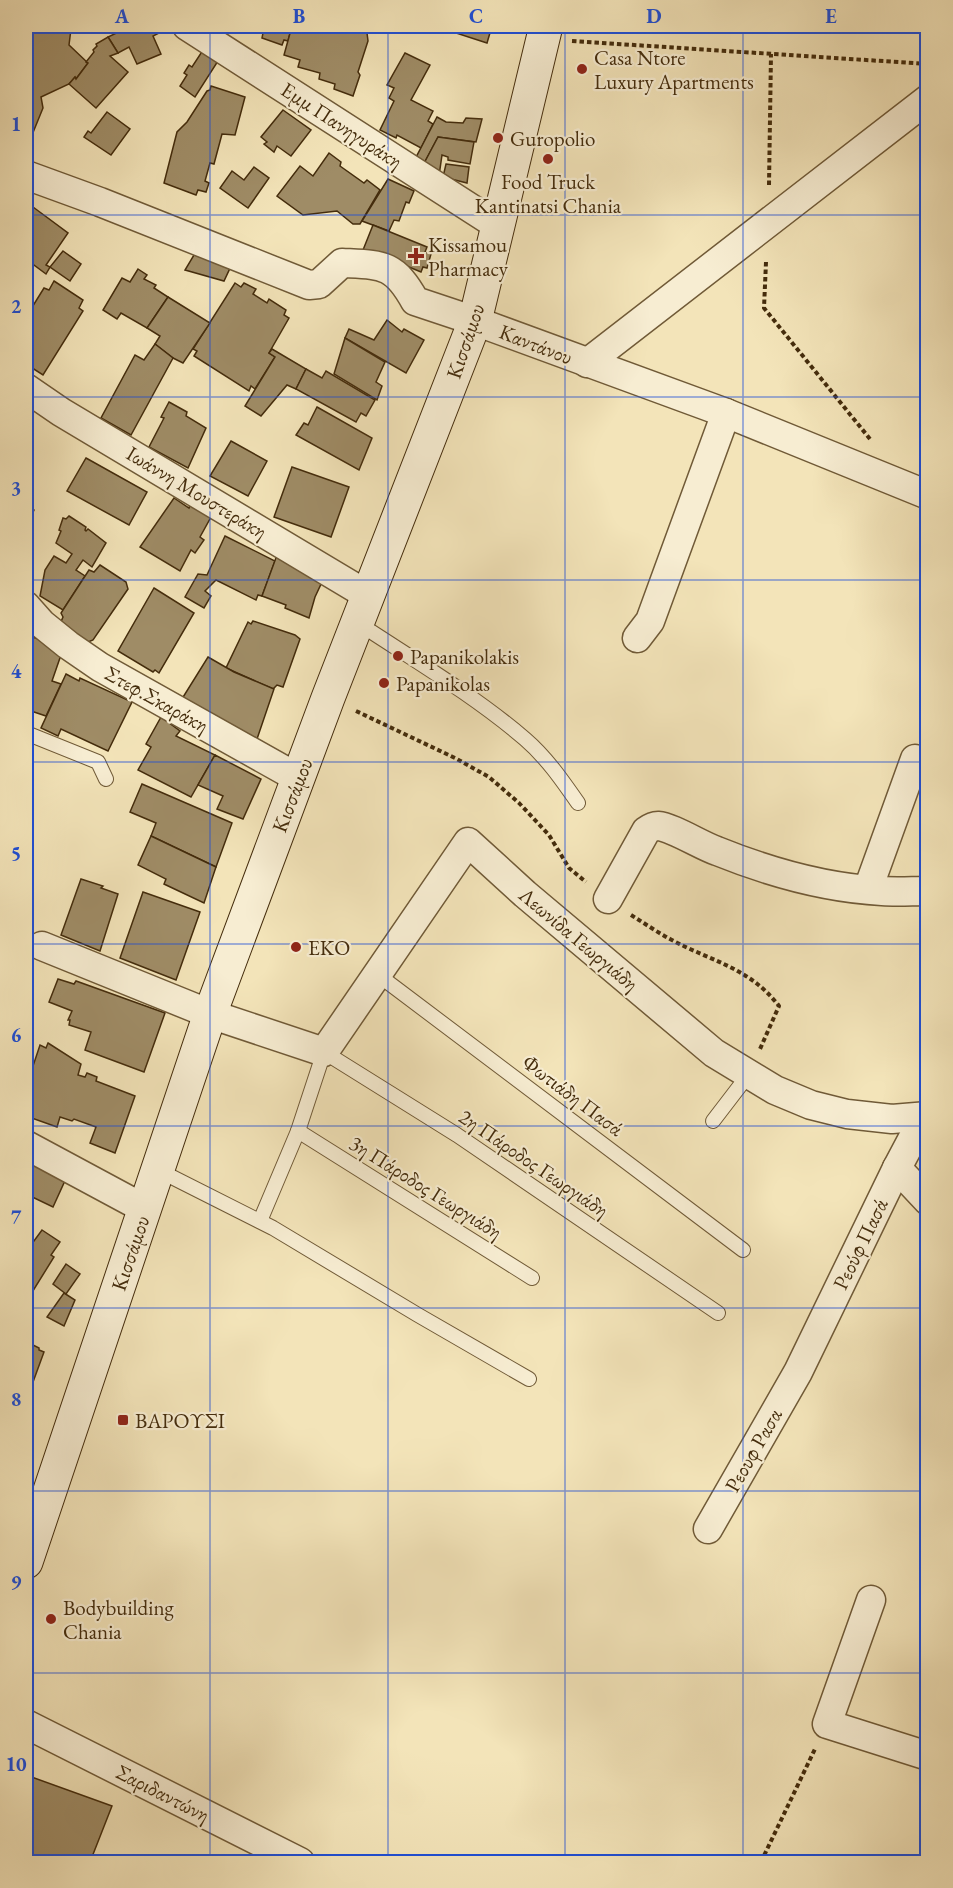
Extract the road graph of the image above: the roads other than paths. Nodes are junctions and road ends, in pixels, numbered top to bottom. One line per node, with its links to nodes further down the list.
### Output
1 (187, 26): 5 (street, Εμμ Πανηγυράκη)
2 (545, 32): 5 (main road, Κισσάμου)
3 (927, 99): 7 (street)
4 (26, 175): 6 (street, Καντάνου)
5 (497, 225): 6 (main road, Κισσάμου)
6 (474, 321): 7 (street, Καντάνου); 12 (main road, Κισσάμου)
7 (587, 363): 9 (street, Καντάνου)
8 (26, 388): 12 (street, Ιωάννη Μουστεράκη)
9 (726, 413): 10 (street, Καντάνου); 13 (street)
10 (927, 495)
11 (26, 606): 17 (street, Στεφ.Σκαράκη)
12 (364, 609): 17 (main road, Κισσάμου); 18 (lane)
13 (637, 638)
14 (26, 733): 16 (lane)
15 (915, 759): 19 (street)
16 (106, 778)
17 (298, 778): 24 (main road, Κισσάμου)
18 (578, 803)
19 (868, 890): 20 (street); 21 (street)
20 (927, 891)
21 (608, 899)
22 (34, 942): 24 (street)
23 (377, 974): 25 (street, Λεωνίδα Γεωργιάδη); 26 (street, Λεωνίδα Γεωργιάδη); 36 (lane, Φωτιάδη Πασά)
24 (210, 1014): 25 (street); 32 (main road, Κισσάμου)
25 (324, 1052): 29 (lane, Λεωνίδα Γεωργιάδη); 38 (lane, 2η Πάροδος Γεωργιάδη)
26 (740, 1069): 27 (street, Λεωνίδα Γεωργιάδη); 28 (lane)
27 (926, 1117): 31 (street, Ρεούφ Πασά)
28 (713, 1121)
29 (298, 1131): 35 (lane, Λεωνίδα Γεωργιάδη); 37 (lane, 3η Πάροδος Γεωργιάδη)
30 (26, 1145): 34 (street)
31 (897, 1168): 33 (street); 39 (street, Ρεούφ Πασά)
32 (158, 1170): 34 (main road, Κισσάμου); 35 (lane)
33 (927, 1201)
34 (145, 1209): 42 (main road, Κισσάμου)
35 (260, 1221): 40 (lane)
36 (743, 1250)
37 (532, 1278)
38 (718, 1313)
39 (798, 1372): 41 (street, Ρεουφ Ρασα)
40 (529, 1378)
41 (708, 1529)
42 (26, 1562)
43 (871, 1600): 45 (street)
44 (26, 1724): 46 (street, Σαριδαντώνη)
45 (927, 1756)
46 (300, 1863)

